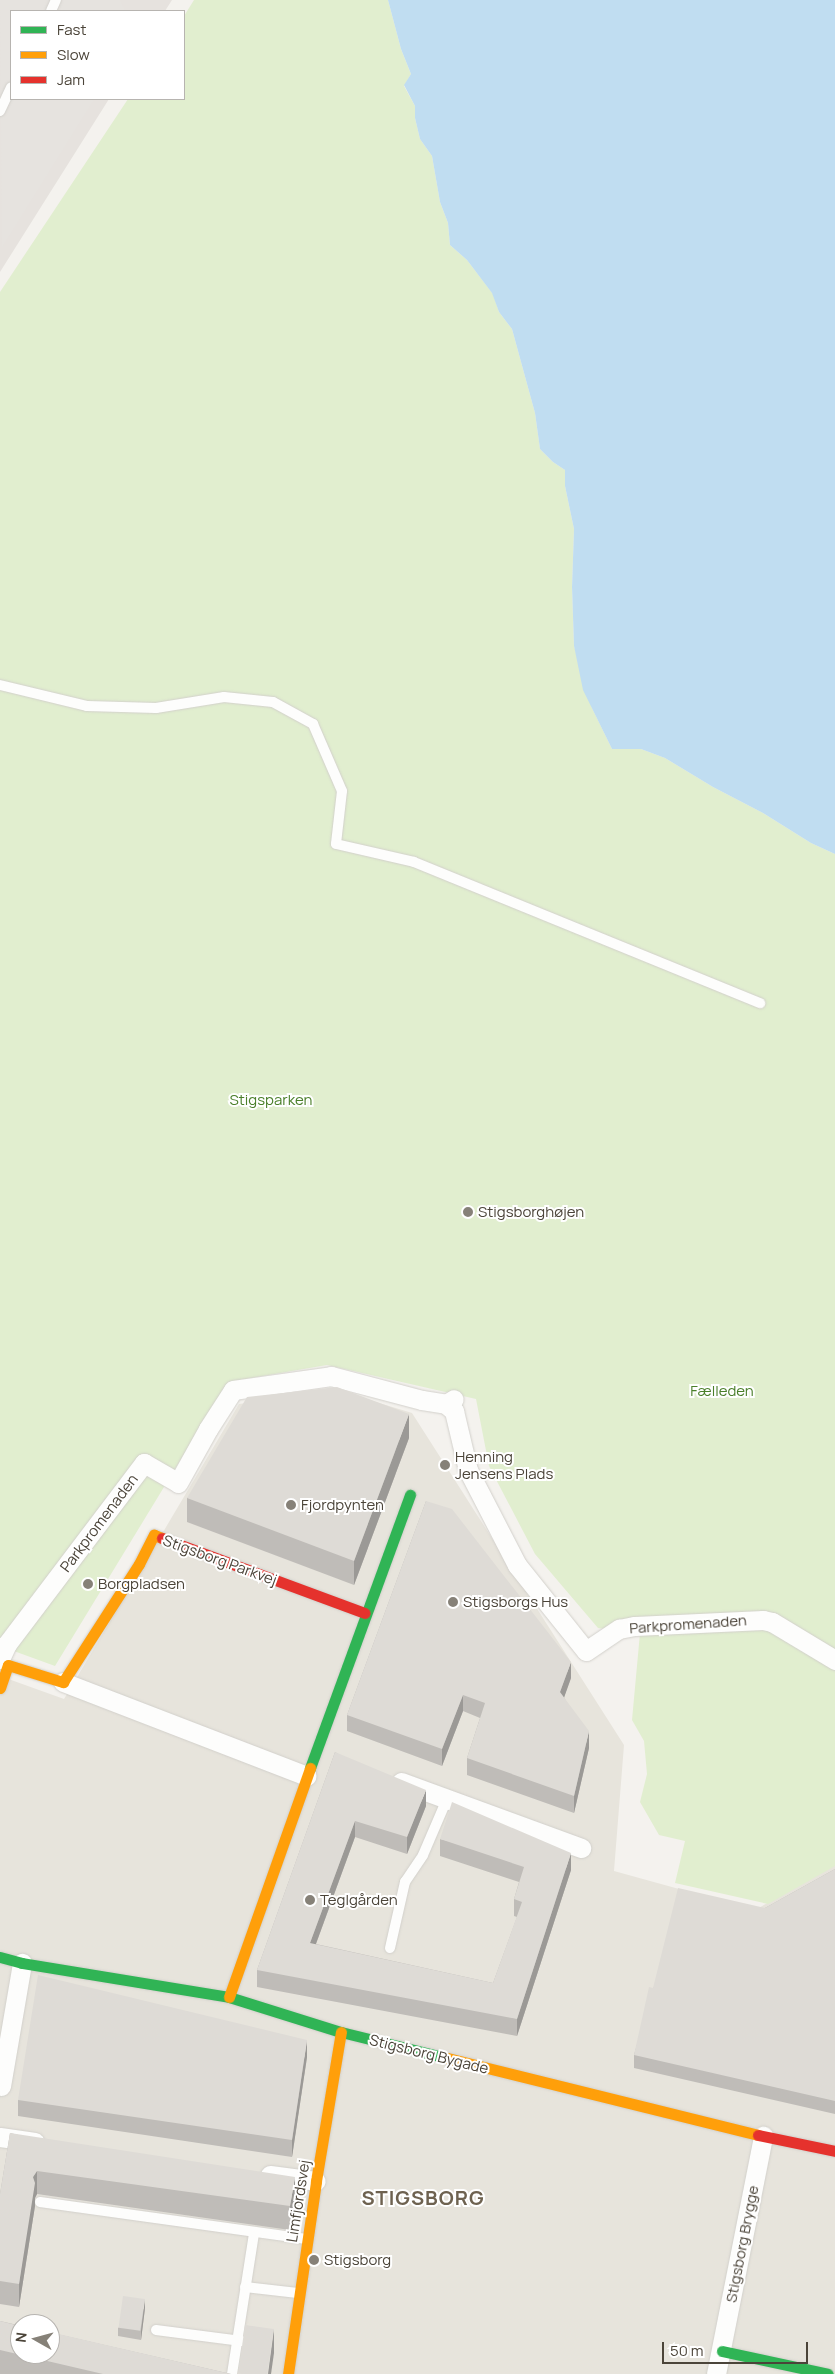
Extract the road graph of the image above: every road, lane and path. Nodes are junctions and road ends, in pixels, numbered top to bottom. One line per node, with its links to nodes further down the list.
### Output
1 (10, 89): 2 (lane)
2 (0, 111)
3 (0, 685): 4 (lane)
4 (760, 1003)
5 (410, 1495): 6 (street)
6 (365, 1613): 9 (street, Stigsborg Parkvej); 11 (street)
7 (835, 1660): 8 (street, Parkpromenaden)
8 (3, 1662): 9 (street); 10 (street)
9 (62, 1682): 13 (street)
10 (0, 1688)
11 (316, 1749): 12 (street); 13 (street)
12 (334, 1756)
13 (306, 1776): 20 (street)
14 (388, 1776): 15 (street)
15 (447, 1799): 16 (street); 17 (lane)
16 (581, 1848)
17 (390, 1948)
18 (0, 1956): 19 (street, Stigsborg Bygade)
19 (22, 1963): 20 (street, Stigsborg Bygade); 22 (street)
20 (229, 1997): 21 (street, Stigsborg Bygade)
21 (342, 2032): 23 (street, Stigsborg Bygade); 28 (street, Limfjordsvej)
22 (1, 2086)
23 (763, 2136): 26 (street, Stigsborg Bygade); 37 (street, Stigsborg Brygge)
24 (0, 2137): 25 (street)
25 (49, 2144)
26 (835, 2151)
27 (256, 2173): 28 (street)
28 (316, 2181): 31 (street, Limfjordsvej)
29 (40, 2202): 30 (lane)
30 (254, 2233): 31 (lane); 32 (lane)
31 (307, 2239): 33 (street, Limfjordsvej)
32 (245, 2287): 33 (lane); 35 (lane)
33 (300, 2293): 39 (street, Limfjordsvej)
34 (156, 2330): 35 (lane)
35 (236, 2340): 36 (lane); 38 (lane)
36 (255, 2343)
37 (722, 2351): 40 (street, Stigsborg Brygge); 41 (street)
38 (232, 2374)
39 (288, 2374)
40 (716, 2374)
41 (828, 2374)

